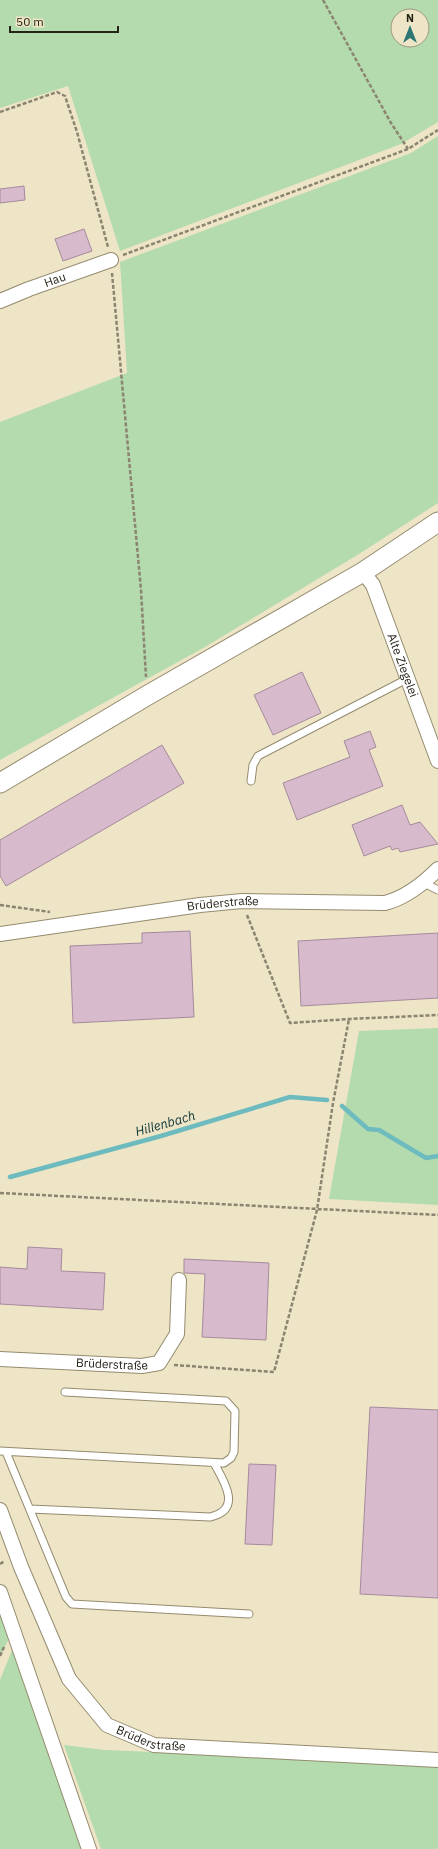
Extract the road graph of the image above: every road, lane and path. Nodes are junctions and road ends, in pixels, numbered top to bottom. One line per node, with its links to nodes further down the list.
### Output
1 (323, 0): 4 (path)
2 (0, 112): 5 (path)
3 (438, 130): 4 (path)
4 (408, 149): 5 (path)
5 (111, 260): 6 (street, Hau); 10 (path)
6 (0, 301)
7 (438, 522): 8 (main road)
8 (363, 572): 9 (street, Alte Ziegelei); 10 (main road)
9 (408, 679): 11 (street, Alte Ziegelei); 12 (lane)
10 (148, 695): 13 (main road)
11 (438, 762)
12 (251, 781)
13 (0, 783)
14 (438, 869): 15 (street, Brüderstraße)
15 (424, 883): 16 (lane); 17 (street, Brüderstraße)
16 (438, 890)
17 (242, 901): 20 (street, Brüderstraße); 22 (path)
18 (0, 906): 19 (path)
19 (52, 912)
20 (0, 934)
21 (438, 1015): 22 (path)
22 (349, 1019): 24 (path)
23 (0, 1193): 24 (path)
24 (317, 1210): 25 (path); 28 (path)
25 (438, 1215)
26 (179, 1280): 28 (street, Brüderstraße)
27 (0, 1359): 28 (street, Brüderstraße)
28 (154, 1364)
29 (65, 1392): 31 (lane)
30 (3, 1452): 31 (lane); 32 (lane)
31 (214, 1463): 32 (lane)
32 (30, 1509): 35 (lane)
33 (0, 1510): 36 (street, Brüderstraße)
34 (0, 1592): 37 (street)
35 (250, 1614)
36 (438, 1760)
37 (89, 1849)

